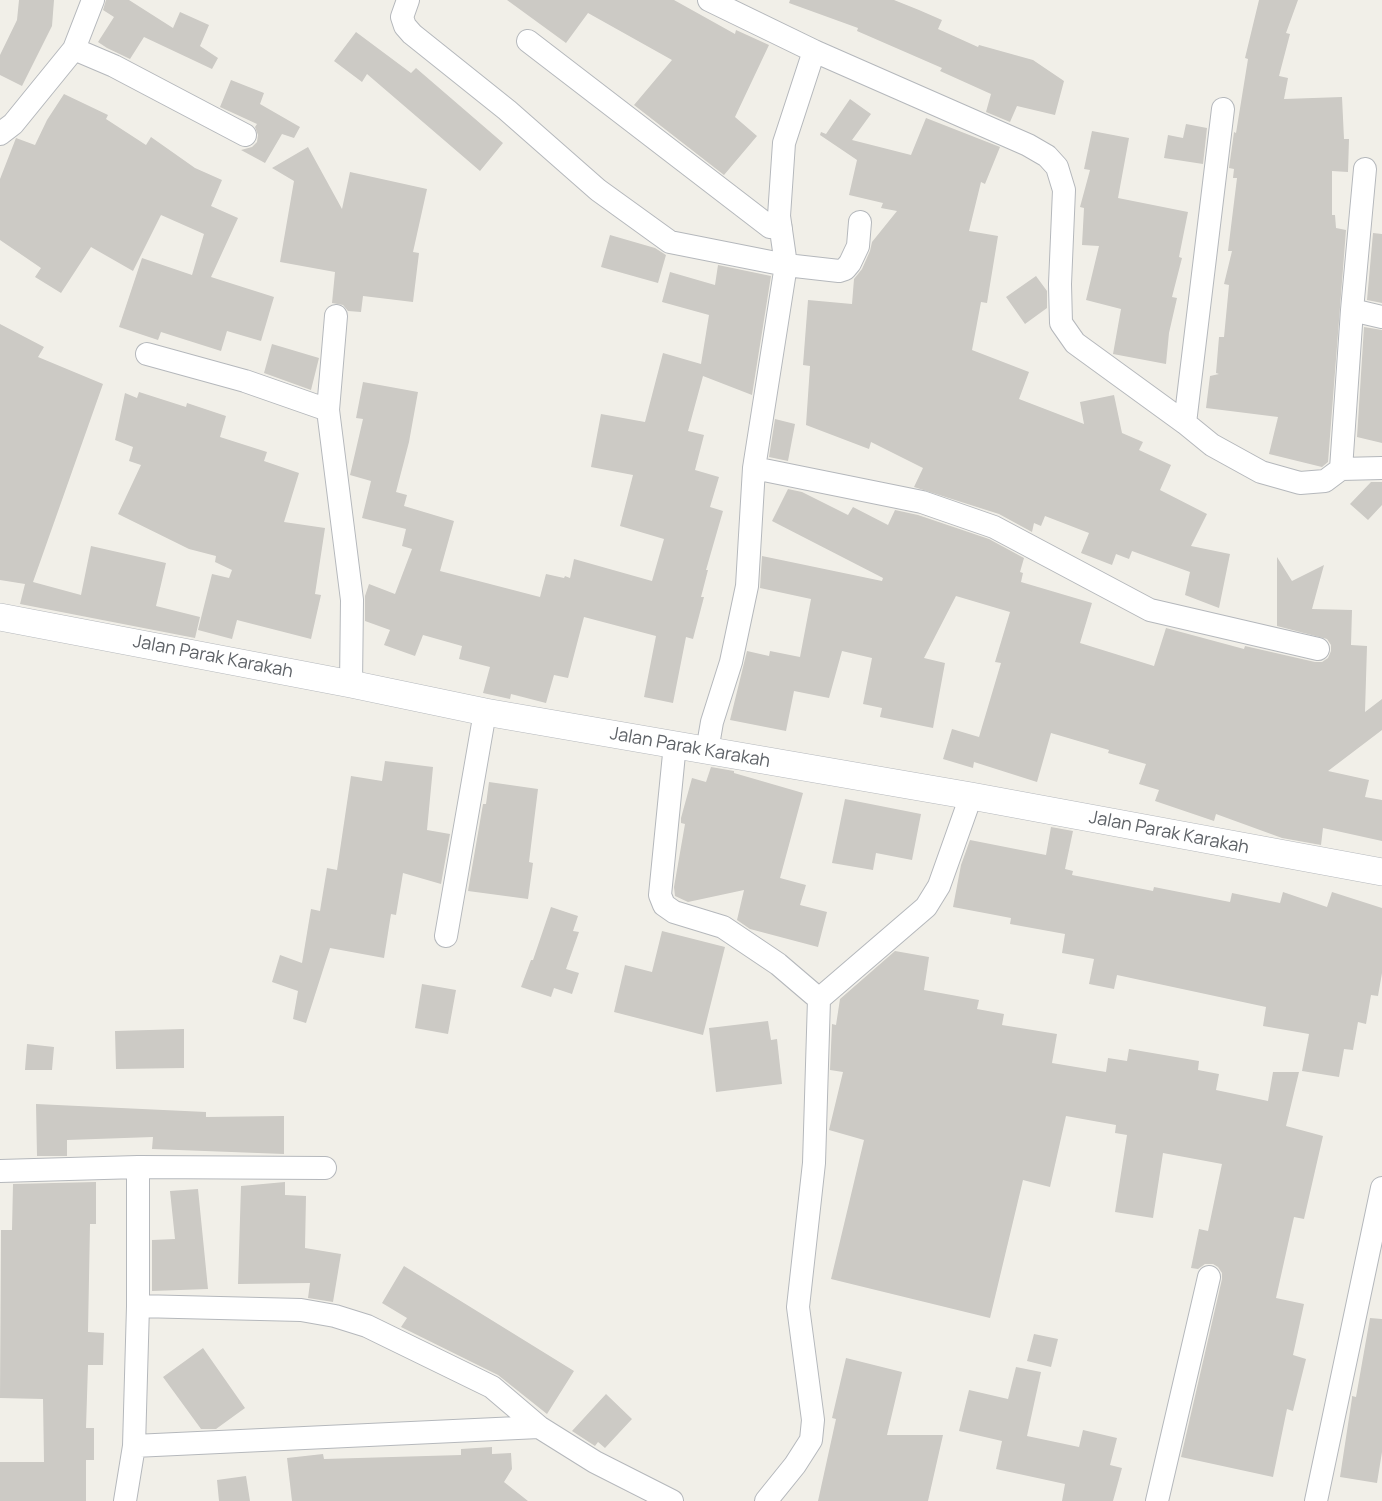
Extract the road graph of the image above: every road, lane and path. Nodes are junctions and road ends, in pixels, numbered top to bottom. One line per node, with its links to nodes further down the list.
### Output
1 (93, 0): 5 (street)
2 (408, 0): 13 (street)
3 (709, 0): 6 (street)
4 (528, 41): 12 (street)
5 (74, 49): 8 (street); 9 (street)
6 (814, 51): 12 (street); 19 (street)
7 (1223, 109): 19 (street)
8 (0, 134)
9 (245, 135)
10 (1365, 169): 14 (street)
11 (860, 222): 13 (street)
12 (781, 228): 13 (street)
13 (786, 266): 20 (street)
14 (1352, 310): 16 (street); 22 (street)
15 (336, 316): 18 (street)
16 (1382, 317)
17 (147, 354): 18 (street)
18 (328, 410): 25 (street)
19 (1185, 423): 22 (street)
20 (754, 468): 24 (street); 28 (street)
21 (1382, 468): 22 (street)
22 (1341, 469)
23 (0, 617): 25 (street, Jalan Parak Karakah)
24 (1318, 650)
25 (351, 684): 26 (street, Jalan Parak Karakah)
26 (484, 712): 27 (street, Jalan Parak Karakah); 31 (street)
27 (675, 744): 28 (street, Jalan Parak Karakah); 32 (street)
28 (707, 751): 29 (street, Jalan Parak Karakah)
29 (971, 796): 30 (street, Jalan Parak Karakah); 32 (street)
30 (1382, 872)
31 (446, 936)
32 (819, 999): 43 (street)
33 (138, 1167): 34 (street); 35 (street); 38 (street)
34 (325, 1168)
35 (0, 1171)
36 (1382, 1188): 45 (street)
37 (1209, 1277): 44 (street)
38 (138, 1306): 39 (street); 40 (street)
39 (539, 1427): 40 (street); 42 (street)
40 (134, 1446): 41 (street)
41 (125, 1501)
42 (672, 1501)
43 (766, 1501)
44 (1157, 1501)
45 (1316, 1501)

